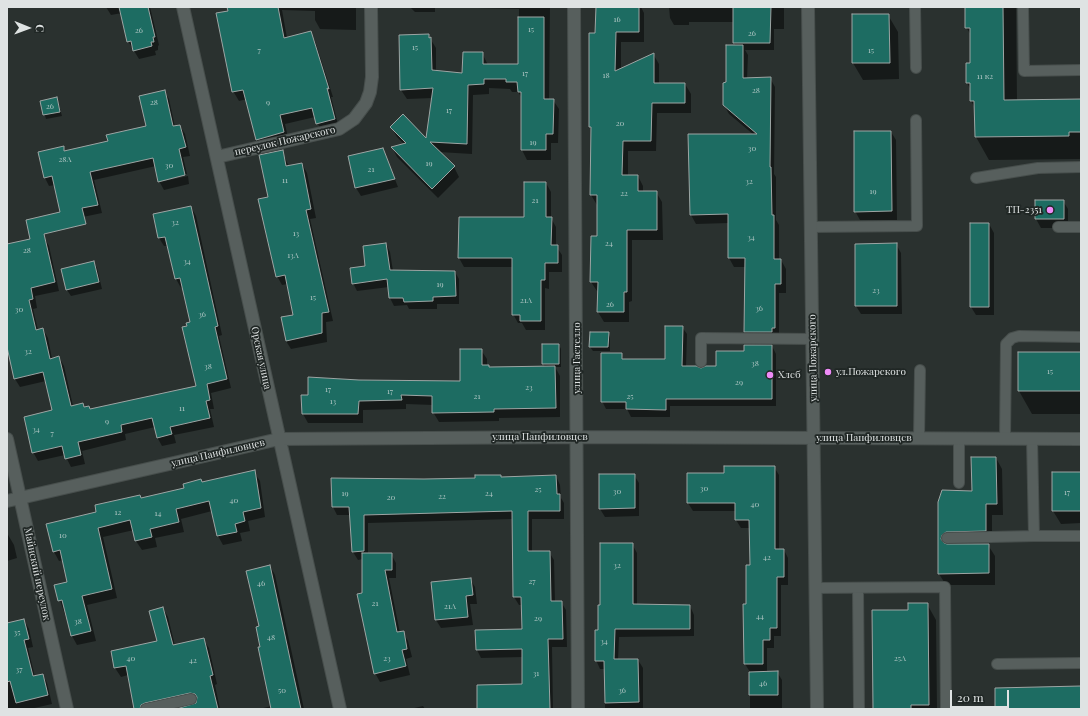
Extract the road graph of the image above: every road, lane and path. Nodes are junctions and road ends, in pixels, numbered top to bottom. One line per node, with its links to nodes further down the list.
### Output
1 (183, 7): 10 (street, Орская улица)
2 (371, 7): 10 (street, переулок Пожарского)
3 (574, 7): 20 (street, улица Гастелло)
4 (808, 7): 13 (street, улица Пожарского)
5 (915, 7): 7 (lane)
6 (1023, 7): 8 (lane)
7 (916, 68)
8 (1081, 70)
9 (916, 120): 13 (lane)
10 (217, 157): 25 (street, Орская улица)
11 (1081, 167): 12 (lane)
12 (976, 178)
13 (811, 226): 17 (street, улица Пожарского)
14 (1058, 227): 15 (lane)
15 (1081, 227)
16 (1081, 336): 27 (lane)
17 (813, 339): 18 (lane); 21 (street, улица Пожарского)
18 (701, 362)
19 (920, 370): 22 (lane)
20 (578, 437): 21 (street, улица Панфиловцев); 25 (street, улица Панфиловцев); 43 (street, улица Гастелло)
21 (814, 438): 22 (street, улица Панфиловцев); 35 (street, улица Пожарского)
22 (919, 438): 26 (street, улица Панфиловцев)
23 (1081, 438): 28 (street, улица Панфиловцев)
24 (7, 439): 30 (street, Майнский переулок)
25 (279, 439): 30 (street, улица Панфиловцев); 42 (street, Орская улица)
26 (959, 439): 27 (street, улица Панфиловцев); 29 (lane)
27 (1005, 439): 28 (street, улица Панфиловцев)
28 (1032, 439): 32 (lane)
29 (959, 483)
30 (21, 498): 31 (street, улица Панфиловцев); 40 (street, Майнский переулок)
31 (7, 501)
32 (1034, 536): 33 (lane); 34 (lane)
33 (1081, 536)
34 (947, 538)
35 (816, 588): 36 (lane); 44 (street, улица Пожарского)
36 (858, 588): 45 (lane); 46 (lane)
37 (1081, 663): 38 (lane)
38 (997, 664)
39 (191, 699): 41 (lane)
40 (67, 709)
41 (146, 709)
42 (340, 709)
43 (578, 709)
44 (817, 709)
45 (859, 709)
46 (946, 709)

